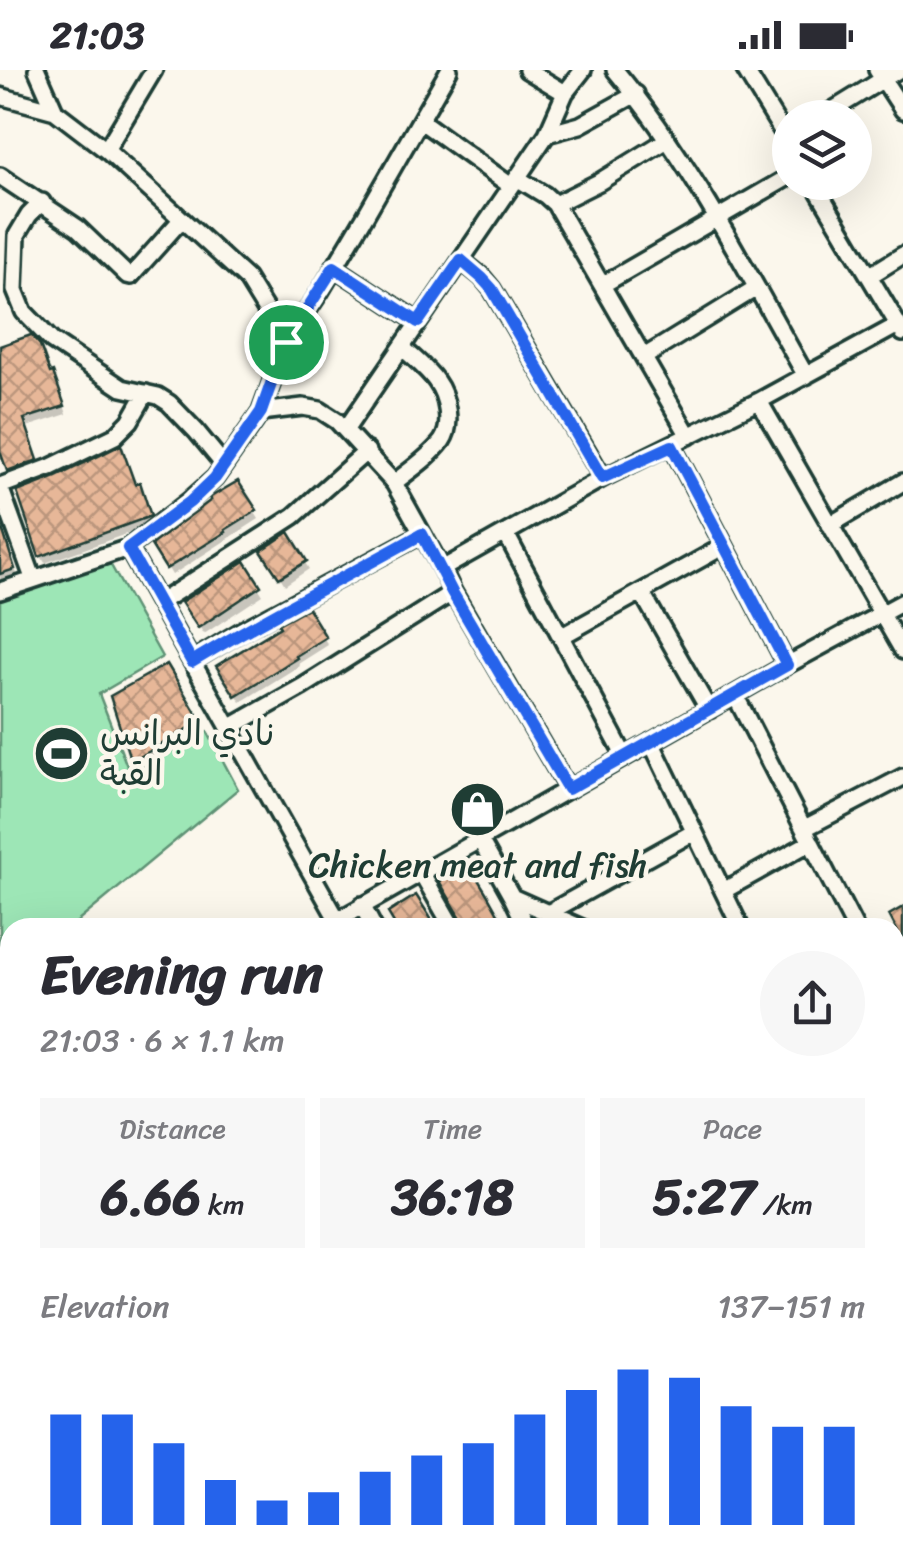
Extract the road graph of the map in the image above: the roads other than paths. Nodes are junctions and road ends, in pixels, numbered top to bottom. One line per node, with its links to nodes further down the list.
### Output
1 (37, 70): 15 (street)
2 (154, 70): 20 (street)
3 (448, 70): 17 (street)
4 (527, 70): 10 (street)
5 (583, 70): 10 (street)
6 (615, 70): 11 (street)
7 (745, 70): 16 (street)
8 (898, 70): 9 (street)
9 (880, 75): 13 (street); 14 (street)
10 (565, 93): 18 (street)
11 (636, 94): 18 (street); 19 (street)
12 (0, 96): 15 (street)
13 (845, 100)
14 (903, 110)
15 (55, 111): 20 (street)
16 (772, 112)
17 (420, 122): 22 (street); 31 (street)
18 (547, 134): 22 (street)
19 (666, 140): 26 (street); 27 (street)
20 (106, 150): 28 (street)
21 (0, 176): 25 (street)
22 (514, 182): 26 (street); 30 (street)
23 (772, 186): 27 (street)
24 (824, 200): 32 (street)
25 (42, 202): 28 (street); 41 (street)
26 (556, 204): 33 (street)
27 (716, 218): 33 (street); 34 (street)
28 (181, 220): 37 (street)
29 (903, 255): 32 (street)
30 (461, 260): 35 (street); 49 (street)
31 (334, 267): 35 (street); 37 (street)
32 (869, 276): 36 (street)
33 (602, 286): 39 (street)
34 (756, 288): 39 (street); 40 (street)
35 (418, 322): 38 (street)
36 (901, 329): 40 (street)
37 (286, 342): 43 (street)
38 (402, 347): 44 (street); 50 (street)
39 (644, 357): 45 (street)
40 (806, 376): 42 (street)
41 (146, 393): 48 (street); 52 (street)
42 (759, 401): 45 (street); 53 (street)
43 (261, 412): 44 (street); 48 (street)
44 (346, 429): 47 (street)
45 (689, 436): 46 (street)
46 (672, 446): 49 (street); 56 (street)
47 (367, 451): 50 (street); 64 (street)
48 (224, 466): 57 (street)
49 (602, 478): 55 (street)
50 (394, 482): 54 (street)
51 (903, 482): 53 (street)
52 (0, 487): 59 (street)
53 (830, 525): 65 (street)
54 (422, 534): 58 (street); 68 (street)
55 (506, 534): 58 (street); 66 (street)
56 (724, 546): 62 (street); 69 (street)
57 (128, 548): 59 (street); 64 (street)
58 (442, 569): 61 (street)
59 (33, 578): 60 (street)
60 (0, 591)
61 (452, 592): 72 (street); 76 (street)
62 (642, 593): 66 (street); 71 (street)
63 (903, 602): 65 (street)
64 (159, 603): 68 (street)
65 (881, 615): 67 (street); 69 (street)
66 (562, 636): 74 (street)
67 (903, 651)
68 (192, 662): 72 (street)
69 (787, 665): 70 (street)
70 (735, 695): 71 (street); 78 (street)
71 (709, 710): 73 (street)
72 (229, 728): 85 (street)
73 (651, 742): 74 (street); 77 (street)
74 (625, 757): 76 (street)
75 (903, 776): 78 (street)
76 (568, 789): 79 (street)
77 (694, 832): 81 (street); 84 (street)
78 (808, 835): 81 (street); 92 (street)
79 (480, 840): 80 (street); 82 (street)
80 (421, 872): 83 (street); 88 (street)
81 (723, 891): 91 (street)
82 (512, 897): 84 (street); 89 (street)
83 (362, 905): 86 (street); 87 (street)
84 (548, 913): 90 (street)
85 (327, 918)
86 (339, 918)
87 (369, 918)
88 (447, 918)
89 (522, 918)
90 (559, 918)
91 (736, 918)
92 (851, 918)

